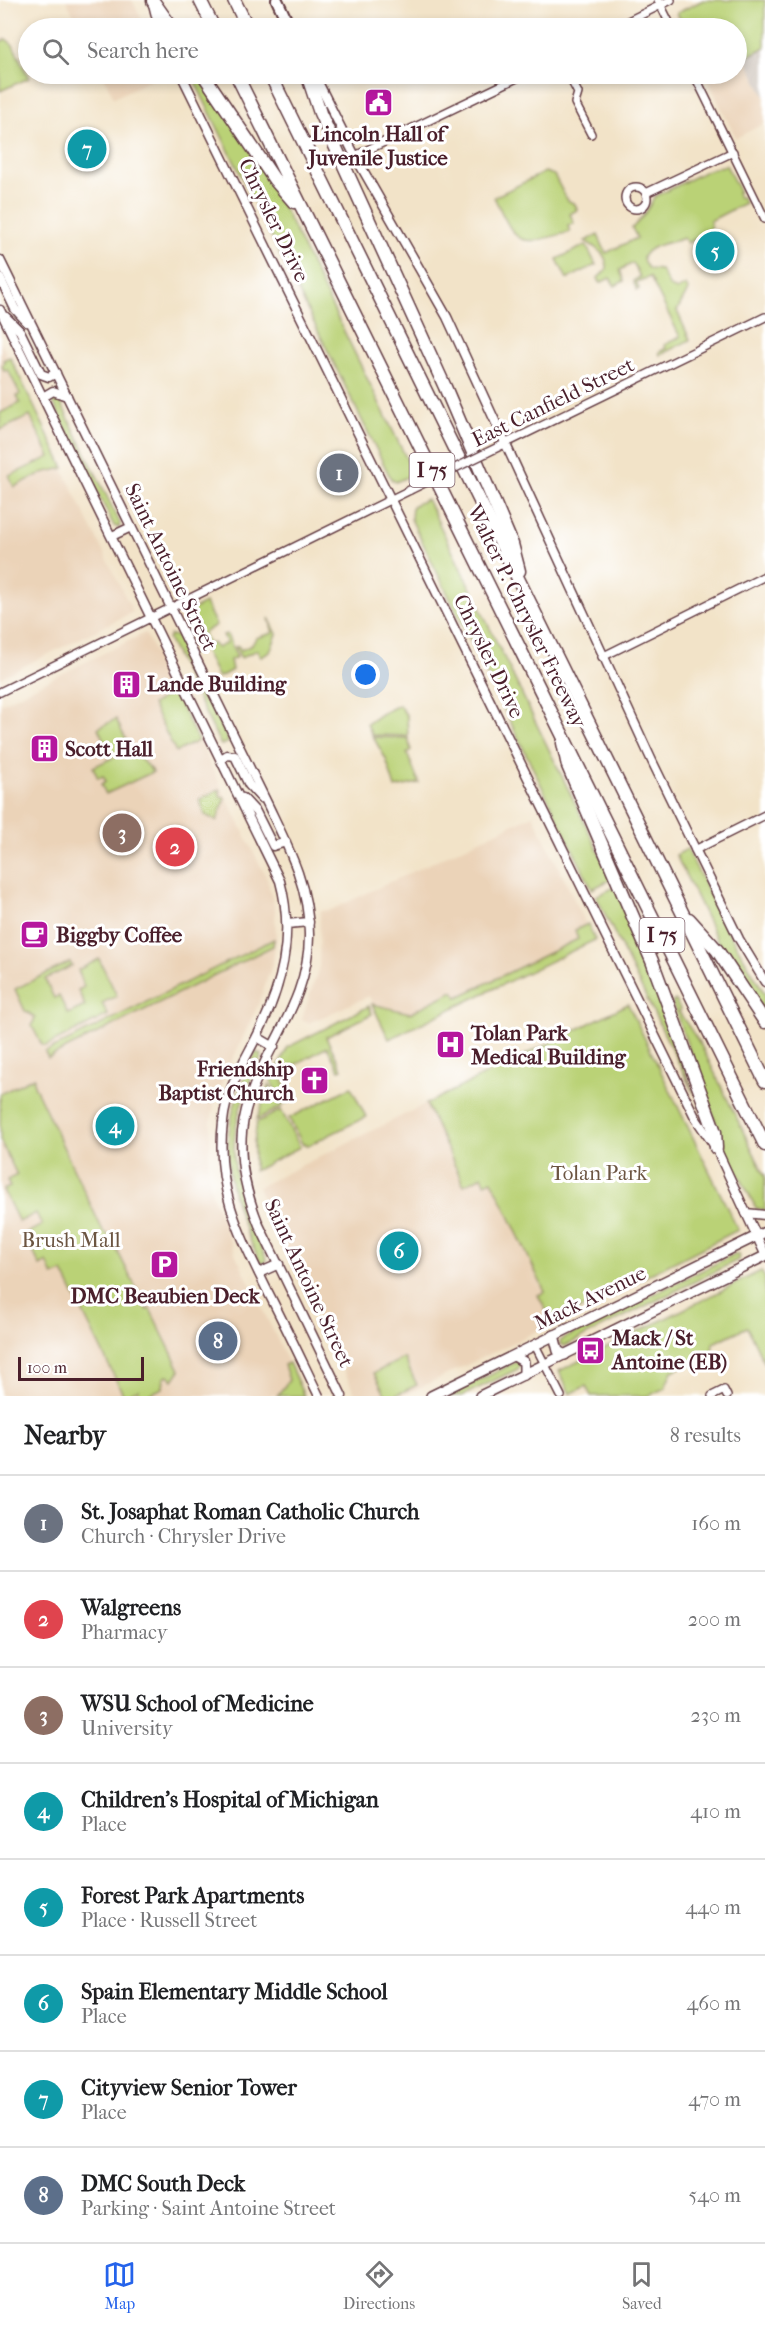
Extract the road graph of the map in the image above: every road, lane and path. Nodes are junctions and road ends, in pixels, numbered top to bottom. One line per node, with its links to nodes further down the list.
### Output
1 (152, 0): 7 (street); 8 (highway)
2 (200, 0): 9 (highway)
3 (234, 0): 10 (highway)
4 (277, 0): 11 (main road)
5 (671, 0): 6 (street)
6 (659, 3): 12 (street); 13 (street)
7 (156, 18)
8 (165, 18)
9 (209, 18)
10 (243, 18)
11 (285, 18)
12 (632, 18)
13 (667, 18)
14 (186, 84): 38 (street, Chrysler Drive)
15 (210, 84): 27 (highway)
16 (241, 84): 27 (highway, Walter P. Chrysler Freeway / I 75)
17 (275, 84): 42 (highway, Walter P. Chrysler Freeway / I 75)
18 (310, 84): 42 (highway)
19 (319, 84): 25 (street)
20 (504, 84): 25 (street)
21 (574, 84): 23 (street)
22 (699, 84): 24 (street)
23 (591, 134)
24 (733, 152): 26 (street); 28 (street)
25 (355, 156): 37 (street)
26 (646, 194)
27 (304, 214): 47 (highway, Walter P. Chrysler Freeway / I 75)
28 (765, 219)
29 (0, 260): 33 (street, Saint Antoine Street)
30 (0, 278): 33 (street)
31 (1, 311): 34 (street); 36 (street, Saint Antoine Street)
32 (765, 317): 37 (street, East Canfield Street)
33 (35, 331): 34 (street, Saint Antoine Street)
34 (56, 373): 35 (street, Saint Antoine Street)
35 (67, 396): 36 (street); 39 (street, Saint Antoine Street)
36 (43, 397): 40 (street, Saint Antoine Street)
37 (507, 443): 38 (street, East Canfield Street, bridge); 45 (street)
38 (390, 500): 43 (street, East Canfield Street); 63 (street, Chrysler Drive)
39 (131, 526): 40 (street); 43 (street, Saint Antoine Street)
40 (112, 536): 44 (street, Saint Antoine Street)
41 (765, 576): 45 (street)
42 (526, 598): 54 (highway, Walter P. Chrysler Freeway / I 75)
43 (170, 608): 44 (street, East Canfield Street); 50 (street, Saint Antoine Street)
44 (151, 617): 46 (street, East Canfield Street); 48 (street, Saint Antoine Street)
45 (602, 657): 53 (street)
46 (0, 692)
47 (560, 726): 62 (highway, Walter P. Chrysler Freeway / I 75); 63 (highway)
48 (221, 759): 49 (street, Saint Antoine Street); 50 (street)
49 (235, 789): 52 (street); 56 (street, Saint Antoine Street)
50 (268, 805): 52 (street, Saint Antoine Street)
51 (765, 815): 53 (street)
52 (286, 842): 55 (street, Saint Antoine Street)
53 (695, 850): 57 (street)
54 (679, 908): 58 (highway); 61 (highway, Walter P. Chrysler Freeway / I 75)
55 (309, 922): 56 (street); 60 (street, Saint Antoine Street)
56 (287, 924): 59 (street, Saint Antoine Street)
57 (765, 982)
58 (765, 1022)
59 (257, 1037): 60 (street); 71 (street, Saint Antoine Street)
60 (274, 1047): 69 (street, Saint Antoine Street)
61 (765, 1081)
62 (765, 1145)
63 (716, 1148): 64 (street, Chrysler Drive)
64 (746, 1213): 65 (street); 66 (street, Chrysler Drive)
65 (765, 1215)
66 (761, 1235): 67 (main road, Mack Avenue); 68 (street, Chrysler Drive)
67 (739, 1246): 70 (main road); 72 (main road, Mack Avenue)
68 (765, 1255): 70 (main road, Mack Avenue)
69 (279, 1264): 71 (street); 80 (street, Saint Antoine Street)
70 (749, 1264): 74 (main road, Mack Avenue)
71 (259, 1273): 79 (street, Saint Antoine Street)
72 (554, 1335): 73 (main road, Mack Avenue); 74 (main road)
73 (535, 1345): 75 (main road, Mack Avenue); 76 (street)
74 (565, 1355): 76 (main road, Mack Avenue)
75 (514, 1356): 77 (main road); 81 (main road, Mack Avenue)
76 (545, 1365): 77 (main road, Mack Avenue); 83 (street)
77 (524, 1375): 82 (main road, Mack Avenue)
78 (725, 1393): 84 (street)
79 (319, 1396)
80 (342, 1396)
81 (431, 1396)
82 (480, 1396)
83 (561, 1396)
84 (712, 1396)

